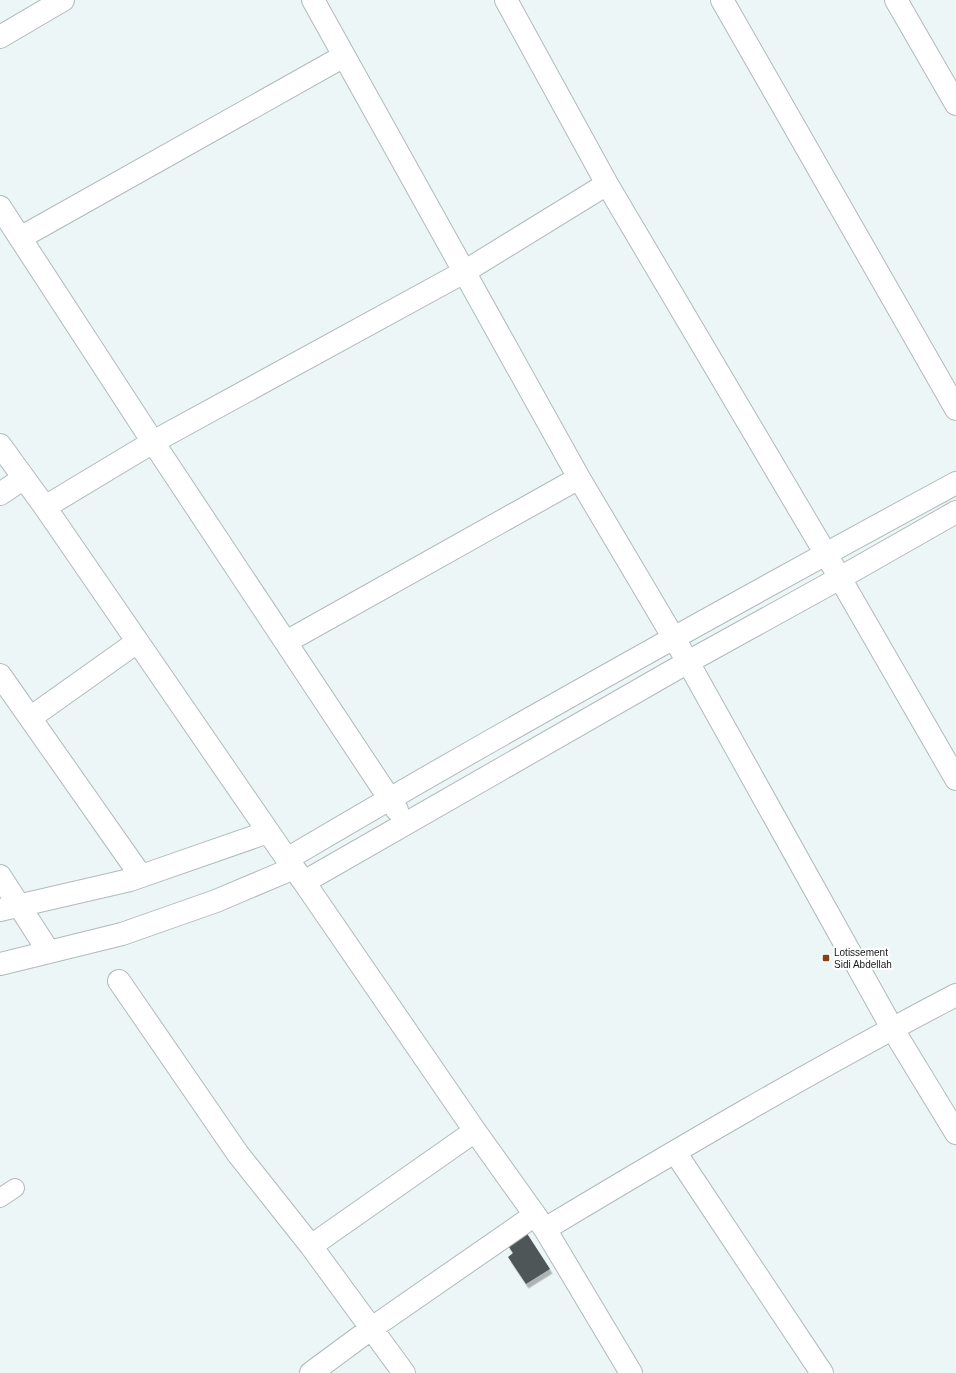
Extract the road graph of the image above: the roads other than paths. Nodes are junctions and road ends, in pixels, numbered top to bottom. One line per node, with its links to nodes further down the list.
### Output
1 (63, 0): 6 (street)
2 (313, 0): 7 (street)
3 (506, 0): 9 (street)
4 (722, 0): 13 (street)
5 (896, 0): 8 (street)
6 (0, 37)
7 (344, 56): 11 (street); 12 (street)
8 (956, 104)
9 (607, 184): 12 (street); 22 (street)
10 (0, 207): 11 (street)
11 (20, 238): 14 (street)
12 (464, 272): 14 (street); 17 (street)
13 (956, 409)
14 (153, 442): 20 (street); 26 (street)
15 (0, 445): 16 (street)
16 (24, 478): 19 (street); 20 (street)
17 (579, 478): 24 (street); 26 (street)
18 (956, 483): 22 (street)
19 (0, 494)
20 (45, 507): 25 (street)
21 (956, 512): 23 (street)
22 (825, 554): 23 (street); 24 (street)
23 (840, 578): 27 (street); 30 (street)
24 (675, 638): 27 (street); 31 (street)
25 (137, 642): 29 (street); 33 (street)
26 (286, 642): 31 (street)
27 (688, 662): 32 (street); 42 (street)
28 (0, 675): 29 (street)
29 (30, 718): 36 (street)
30 (956, 779)
31 (390, 798): 32 (street); 34 (street)
32 (406, 824): 34 (street)
33 (268, 832): 34 (street); 36 (street)
34 (295, 870): 38 (street); 43 (street)
35 (0, 876): 37 (street)
36 (141, 876): 37 (street)
37 (10, 908): 38 (street)
38 (49, 952): 39 (street)
39 (0, 964)
40 (119, 981): 49 (street)
41 (956, 995): 42 (street)
42 (892, 1028): 44 (street); 45 (street)
43 (475, 1131): 48 (street); 49 (street)
44 (956, 1133)
45 (675, 1152): 48 (street); 54 (street)
46 (15, 1188): 47 (street)
47 (0, 1198)
48 (540, 1222): 50 (street); 53 (street)
49 (311, 1246): 50 (street)
50 (372, 1328): 51 (street); 52 (street)
51 (311, 1373)
52 (404, 1373)
53 (630, 1373)
54 (822, 1373)

